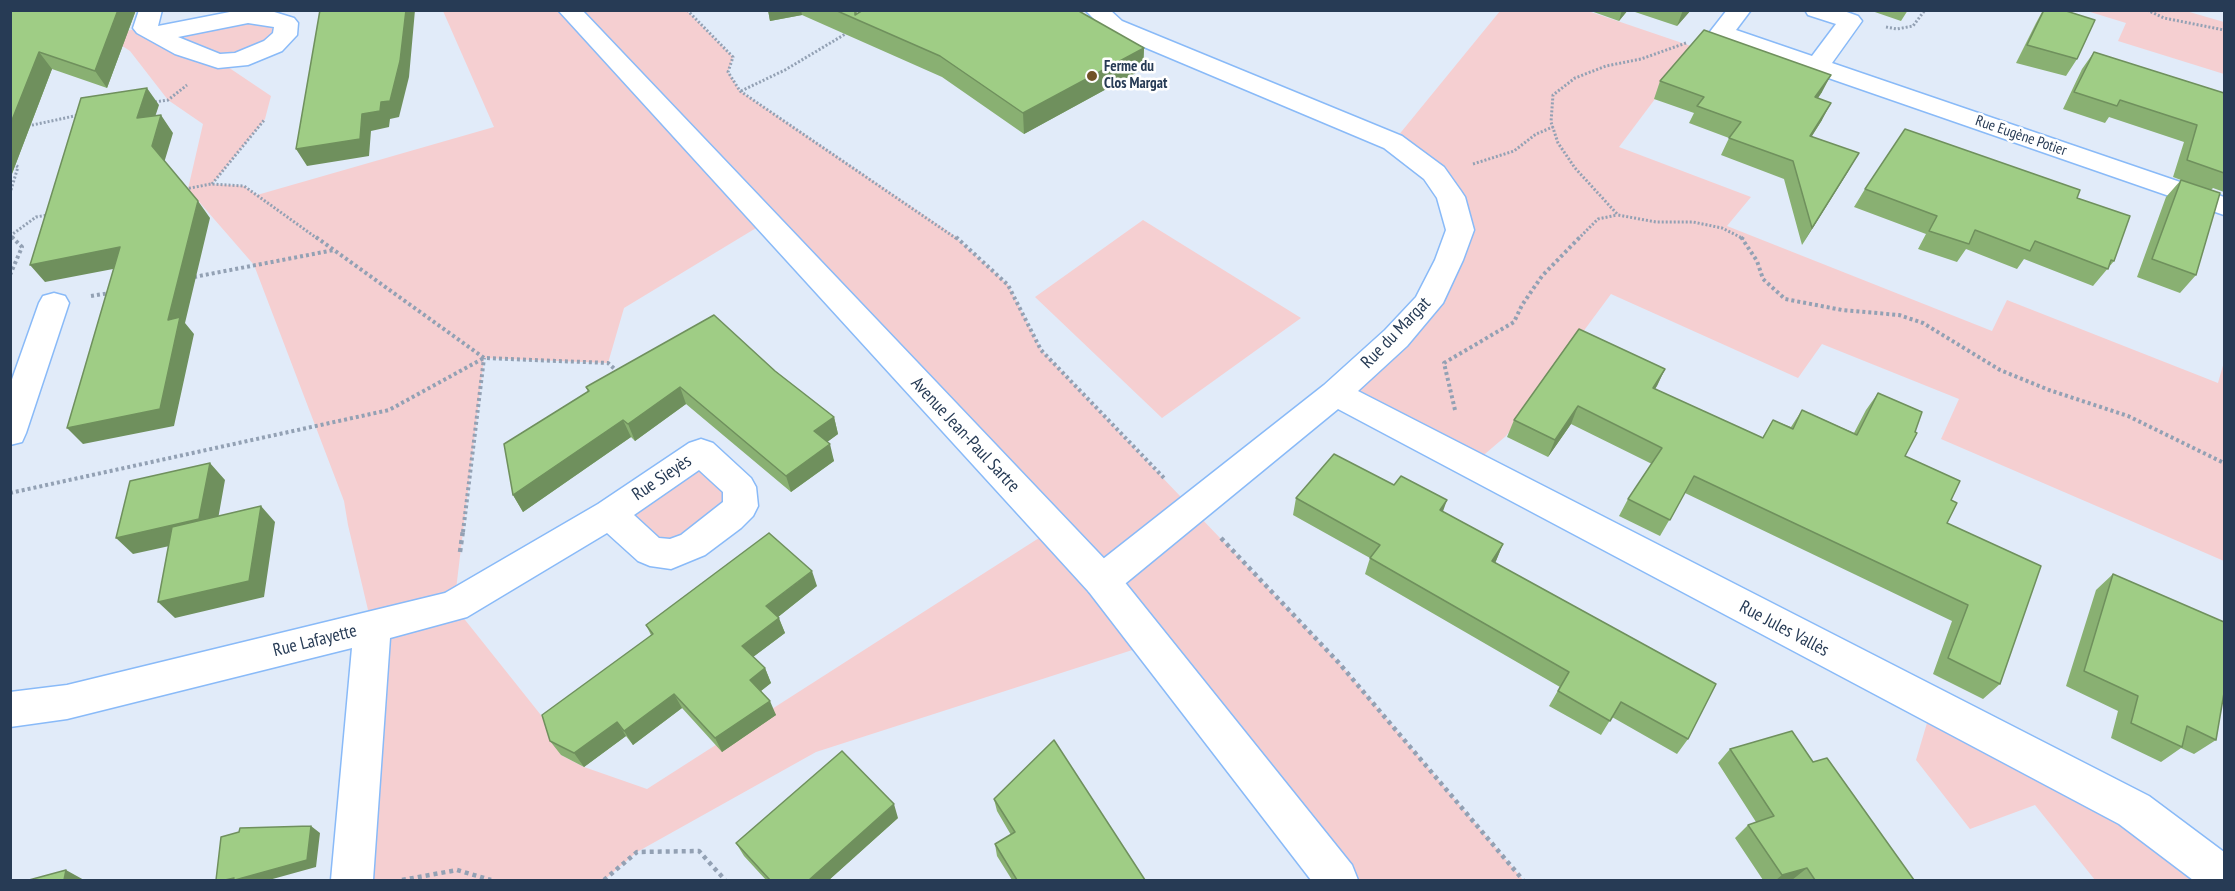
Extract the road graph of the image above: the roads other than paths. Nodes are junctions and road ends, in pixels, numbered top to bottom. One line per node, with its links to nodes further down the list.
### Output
1 (569, 10): 12 (street, Avenue Jean-Paul Sartre)
2 (1096, 10): 9 (street, Rue du Margat)
3 (1740, 10): 6 (street, Rue Eugène Potier)
4 (1816, 10): 6 (street)
5 (153, 22): 5 (street)
6 (1817, 67): 7 (street, Rue Eugène Potier)
7 (2224, 206)
8 (54, 303): 10 (street)
9 (1335, 393): 12 (street, Rue du Margat); 15 (street, Rue Jules Vallès)
10 (10, 433)
11 (610, 514): 13 (street)
12 (1102, 581): 17 (street, Avenue Jean-Paul Sartre)
13 (371, 643): 14 (street, Rue Lafayette); 16 (street, Rue Lafayette)
14 (10, 710)
15 (2224, 878)
16 (352, 880)
17 (1337, 880)

